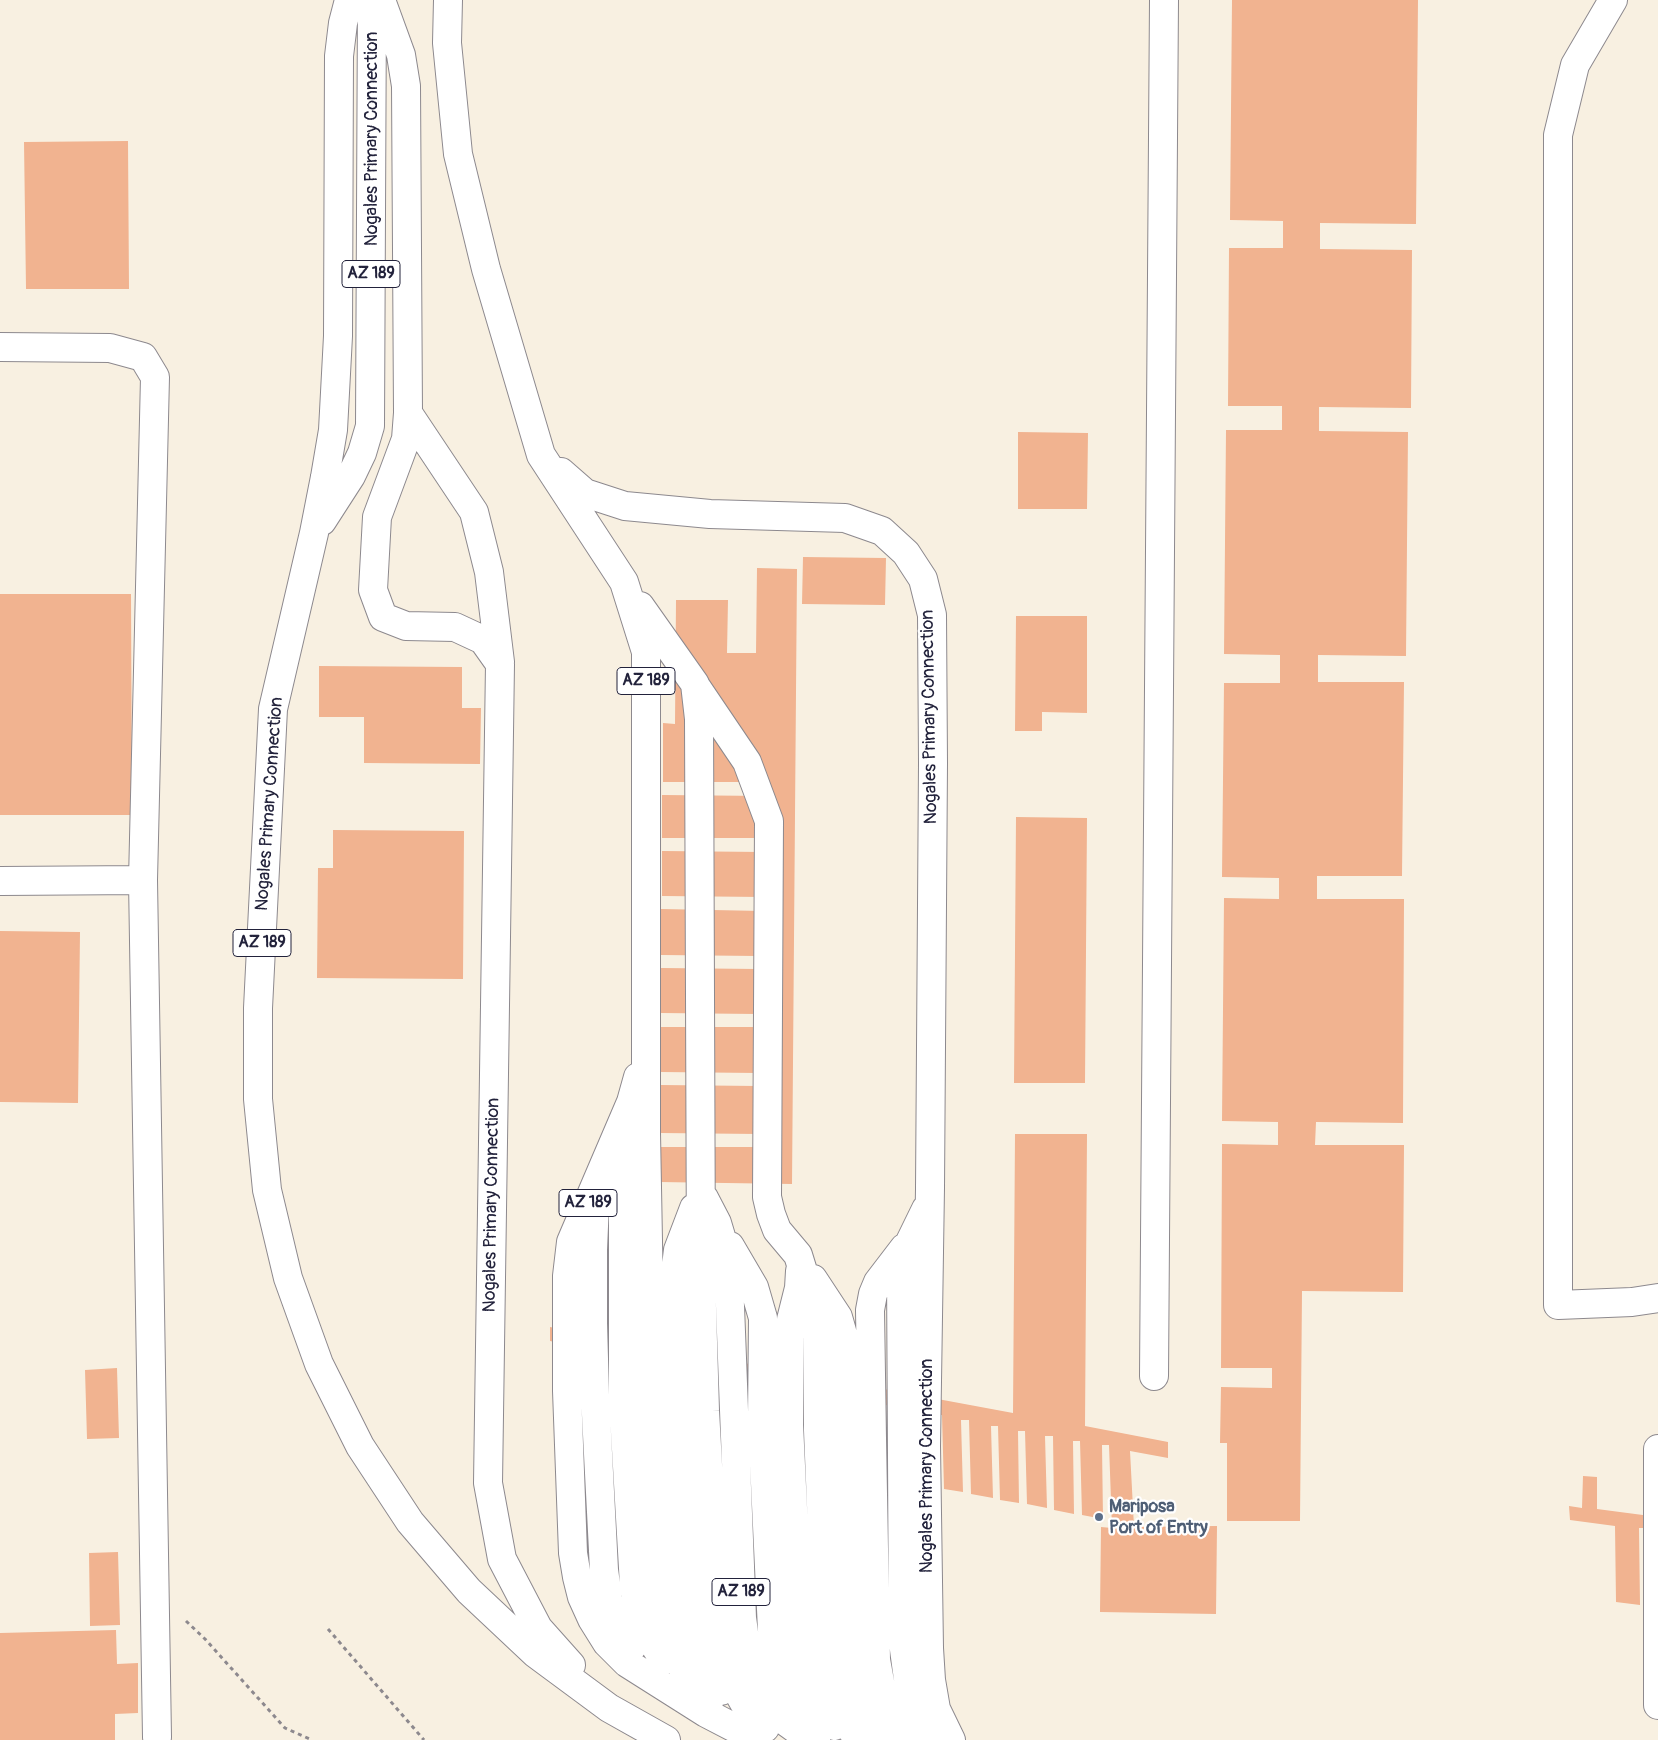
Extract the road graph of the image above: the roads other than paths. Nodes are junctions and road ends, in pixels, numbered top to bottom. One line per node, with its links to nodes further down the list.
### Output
1 (349, 0): 10 (main road, Nogales Primary Connection / AZ 189)
2 (372, 0): 10 (main road, Nogales Primary Connection / AZ 189)
3 (380, 0): 8 (main road, Nogales Primary Connection / AZ 189)
4 (448, 0): 9 (main road, AZ 189)
5 (1164, 0): 24 (main road)
6 (1613, 0): 23 (main road)
7 (0, 347): 14 (main road)
8 (408, 414): 12 (main road, Nogales Primary Connection / AZ 189); 12 (main road, Nogales Primary Connection / AZ 189)
9 (541, 455): 11 (main road, AZ 189); 18 (main road, Nogales Primary Connection)
10 (314, 533): 28 (main road, Nogales Primary Connection / AZ 189)
11 (624, 582): 13 (main road, AZ 189); 16 (main road, AZ 189)
12 (500, 664): 28 (main road, Nogales Primary Connection / AZ 189)
13 (695, 684): 19 (main road, AZ 189); 22 (main road, AZ 189)
14 (143, 880): 15 (main road); 30 (main road)
15 (0, 881)
16 (647, 1021): 17 (main road, AZ 189); 26 (main road, AZ 189)
17 (631, 1102): 26 (main road, AZ 189); 26 (main road, AZ 189)
18 (930, 1188): 21 (main road, Nogales Primary Connection); 39 (main road, Nogales Primary Connection)
19 (700, 1190): 20 (main road, AZ 189); 29 (main road, AZ 189)
20 (717, 1223): 32 (main road, AZ 189); 33 (main road, AZ 189)
21 (912, 1236): 37 (main road, Nogales Primary Connection); 38 (main road, Nogales Primary Connection)
22 (798, 1255): 34 (main road); 35 (main road, AZ 189); 36 (main road, AZ 189)
23 (1658, 1298)
24 (1154, 1376)
25 (1658, 1449): 27 (main road)
26 (696, 1700): 29 (main road, AZ 189)
27 (1658, 1705)
28 (610, 1708): 31 (main road, Nogales Primary Connection / AZ 189)
29 (762, 1736)
30 (157, 1737)
31 (666, 1740)
32 (816, 1740)
33 (829, 1740)
34 (852, 1740)
35 (859, 1740)
36 (887, 1740)
37 (910, 1740)
38 (938, 1740)
39 (951, 1740)

